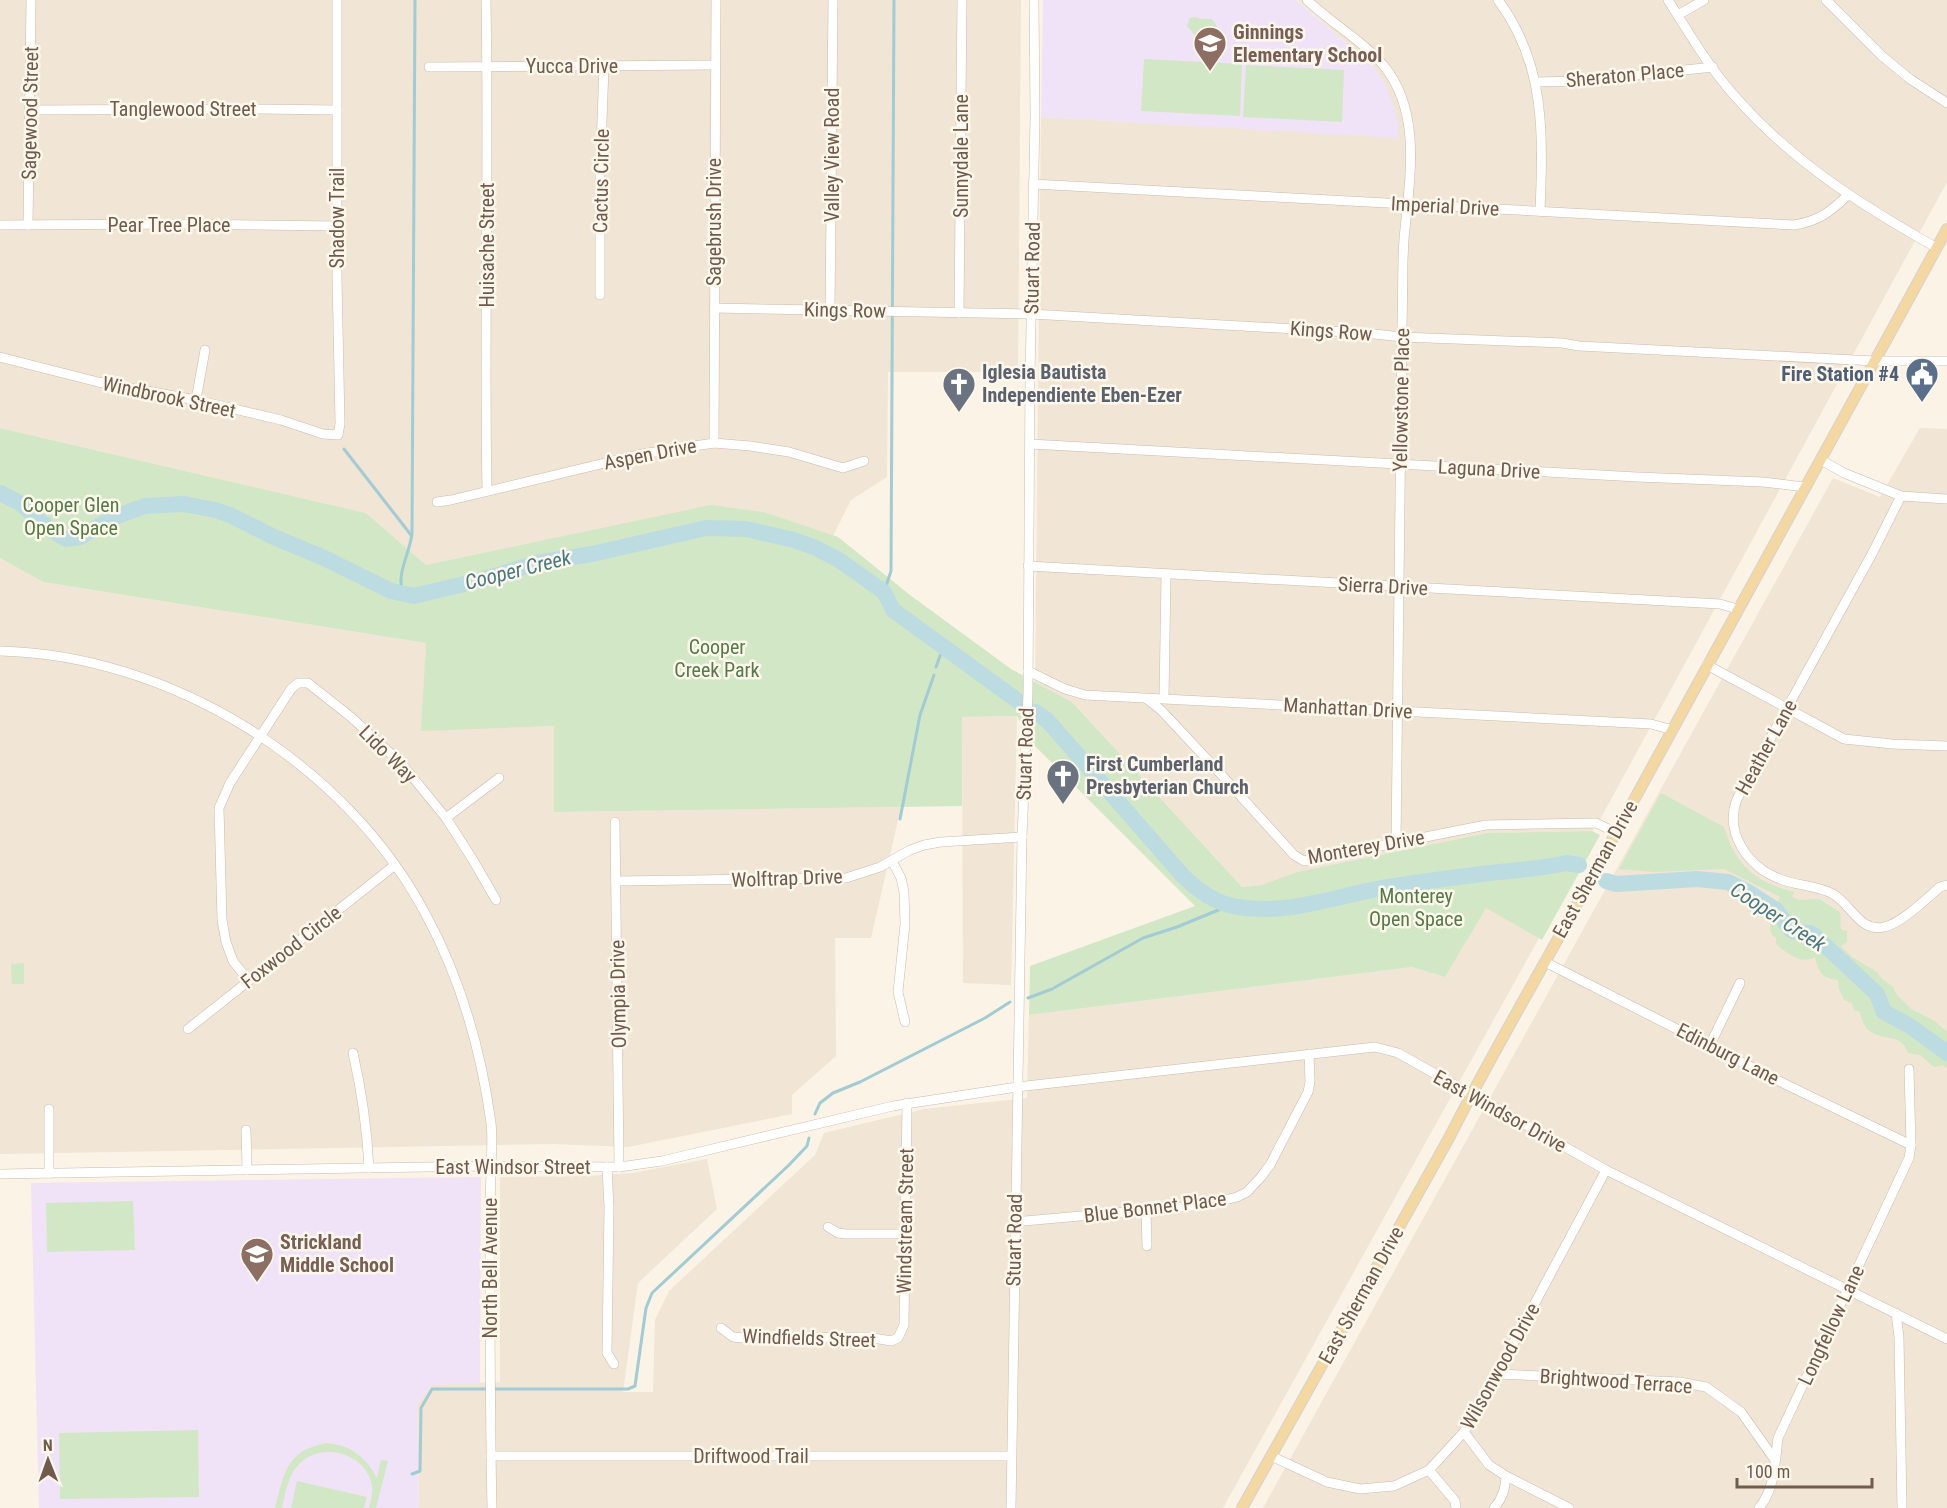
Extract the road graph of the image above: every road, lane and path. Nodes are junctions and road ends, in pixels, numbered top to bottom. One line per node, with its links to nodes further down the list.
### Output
1 (31, 0): 21 (street, Sagewood Street)
2 (337, 0): 22 (street, Shadow Trail)
3 (486, 0): 15 (street, Huisache Street)
4 (716, 0): 14 (street, Sagebrush Drive)
5 (833, 0): 34 (street, Valley View Road)
6 (962, 0): 35 (street, Sunnydale Lane)
7 (1034, 0): 23 (street, Stuart Road)
8 (1307, 0): 25 (street, Yellowstone Place)
9 (1498, 0): 19 (street)
10 (1668, 0): 13 (street)
11 (1704, 0): 13 (street)
12 (1826, 0): 20 (street)
13 (1678, 15): 18 (street)
14 (715, 65): 17 (street, Yucca Drive); 33 (street, Sagebrush Drive)
15 (488, 66): 16 (street, Yucca Drive); 17 (street, Yucca Drive); 50 (street, Huisache Street)
16 (429, 67)
17 (604, 67): 32 (street, Cactus Circle)
18 (1713, 67): 19 (street, Sheraton Place); 24 (street)
19 (1536, 82): 26 (street)
20 (1947, 103)
21 (30, 110): 22 (street, Tanglewood Street); 28 (street, Sagewood Street)
22 (337, 110): 29 (street, Shadow Trail)
23 (1033, 184): 25 (street, Imperial Drive); 36 (street, Stuart Road)
24 (1848, 195): 26 (street, Imperial Drive); 31 (street)
25 (1407, 203): 26 (street, Imperial Drive); 37 (street, Yellowstone Place)
26 (1540, 211)
27 (0, 225): 28 (street, Pear Tree Place)
28 (28, 225): 29 (street, Pear Tree Place)
29 (338, 226): 43 (street, Shadow Trail)
30 (1947, 229): 31 (main road, East Sherman Drive)
31 (1937, 248): 41 (main road, East Sherman Drive)
32 (600, 295)
33 (714, 308): 34 (street, Kings Row); 44 (street, Sagebrush Drive)
34 (830, 311): 35 (street, Kings Row)
35 (959, 313): 36 (street, Kings Row)
36 (1031, 314): 37 (street, Kings Row); 45 (street, Stuart Road)
37 (1402, 337): 41 (street, Kings Row); 48 (street, Yellowstone Place)
38 (205, 350): 42 (street)
39 (0, 357): 42 (street, Windbrook Street)
40 (1947, 361): 41 (street, Kings Row)
41 (1874, 362): 46 (main road, East Sherman Drive)
42 (196, 400): 43 (street, Windbrook Street)
43 (338, 435)
44 (714, 443): 47 (street, Aspen Drive); 50 (street, Aspen Drive)
45 (1030, 444): 48 (street, Laguna Drive); 54 (street, Stuart Road)
46 (1821, 460): 49 (main road, East Sherman Drive); 51 (street)
47 (864, 461)
48 (1400, 465): 49 (street, Laguna Drive); 56 (street, Yellowstone Place)
49 (1805, 488): 57 (main road, East Sherman Drive)
50 (487, 491): 53 (street, Aspen Drive)
51 (1901, 496): 52 (street); 63 (street, Heather Lane)
52 (1947, 499)
53 (437, 502)
54 (1028, 566): 55 (street, Sierra Drive); 60 (street, Stuart Road)
55 (1166, 575): 56 (street, Sierra Drive); 61 (street)
56 (1399, 588): 57 (street, Sierra Drive); 64 (street, Yellowstone Place)
57 (1737, 609): 59 (main road, East Sherman Drive)
58 (0, 651): 66 (street, North Bell Avenue)
59 (1707, 665): 63 (street); 65 (main road, East Sherman Drive)
60 (1028, 671): 62 (street, Manhattan Drive); 72 (street, Stuart Road)
61 (1164, 698): 62 (street, Manhattan Drive); 64 (street, Manhattan Drive)
62 (1147, 699): 73 (street, Monterey Drive)
63 (1787, 708): 67 (street); 77 (street, Heather Lane)
64 (1397, 711): 65 (street, Manhattan Drive); 73 (street, Yellowstone Place)
65 (1673, 730): 71 (main road, East Sherman Drive)
66 (261, 736): 69 (street, Lido Way); 75 (street, North Bell Avenue); 80 (street)
67 (1947, 746)
68 (499, 778): 69 (street)
69 (446, 818): 78 (street, Lido Way)
70 (615, 822): 76 (street, Olympia Drive)
71 (1615, 832): 73 (street, Monterey Drive); 79 (main road, East Sherman Drive)
72 (1022, 837): 74 (street, Wolftrap Drive); 88 (street, Stuart Road)
73 (1396, 843)
74 (892, 861): 76 (street, Wolftrap Drive); 82 (street)
75 (395, 865): 80 (street, Foxwood Circle); 94 (street, North Bell Avenue)
76 (616, 880): 96 (street, Olympia Drive)
77 (1947, 885)
78 (496, 900)
79 (1545, 962): 84 (street, Edinburg Lane); 89 (main road, East Sherman Drive)
80 (249, 980): 83 (street, Foxwood Circle)
81 (1740, 983): 84 (street)
82 (905, 1022)
83 (188, 1029)
84 (1710, 1045): 93 (street, Edinburg Lane)
85 (353, 1053): 97 (street)
86 (1309, 1054): 88 (street, East Windsor Drive); 89 (street, East Windsor Drive); 102 (street, Blue Bonnet Place)
87 (1909, 1069): 93 (street)
88 (1017, 1087): 90 (street, East Windsor Street); 103 (street, Stuart Road)
89 (1471, 1094): 99 (street, East Windsor Drive); 117 (main road, East Sherman Drive)
90 (907, 1103): 96 (street, East Windsor Street); 105 (street, Windstream Street)
91 (49, 1109): 100 (street)
92 (246, 1130): 98 (street)
93 (1911, 1145): 107 (street, Longfellow Lane)
94 (491, 1166): 95 (street, East Windsor Street); 97 (street, East Windsor Street); 115 (street, North Bell Avenue)
95 (607, 1167): 96 (street, East Windsor Street); 112 (street)
96 (620, 1167)
97 (369, 1168): 98 (street, East Windsor Street)
98 (247, 1170): 100 (street, East Windsor Street)
99 (1606, 1170): 107 (street, East Windsor Drive); 113 (street, Wilsonwood Drive)
100 (49, 1173): 101 (street, East Windsor Street)
101 (0, 1174)
102 (1146, 1211): 103 (street, Blue Bonnet Place); 106 (street)
103 (1014, 1222): 116 (street, Stuart Road)
104 (828, 1227): 105 (street)
105 (905, 1234): 110 (street, Windstream Street)
106 (1147, 1246)
107 (1847, 1290): 108 (street, East Windsor Drive); 118 (street, Longfellow Lane)
108 (1896, 1313): 111 (street, East Windsor Drive); 128 (street)
109 (722, 1328): 110 (street, Windfields Street)
110 (898, 1338)
111 (1947, 1339)
112 (614, 1364)
113 (1497, 1374): 114 (street, Wilsonwood Drive); 118 (street, Brightwood Terrace)
114 (1464, 1432): 119 (street, Wilsonwood Drive); 120 (street)
115 (490, 1456): 116 (street, Driftwood Trail); 121 (street, North Bell Avenue)
116 (1011, 1456): 122 (street, Stuart Road)
117 (1271, 1456): 119 (street, Wilsonwood Drive); 123 (main road, East Sherman Drive)
118 (1775, 1460): 127 (street, Longfellow Lane)
119 (1429, 1470): 124 (street)
120 (1506, 1476): 125 (street); 126 (street)
121 (492, 1508)
122 (1011, 1508)
123 (1242, 1508)
124 (1456, 1508)
125 (1494, 1508)
126 (1569, 1508)
127 (1759, 1508)
128 (1902, 1508)

